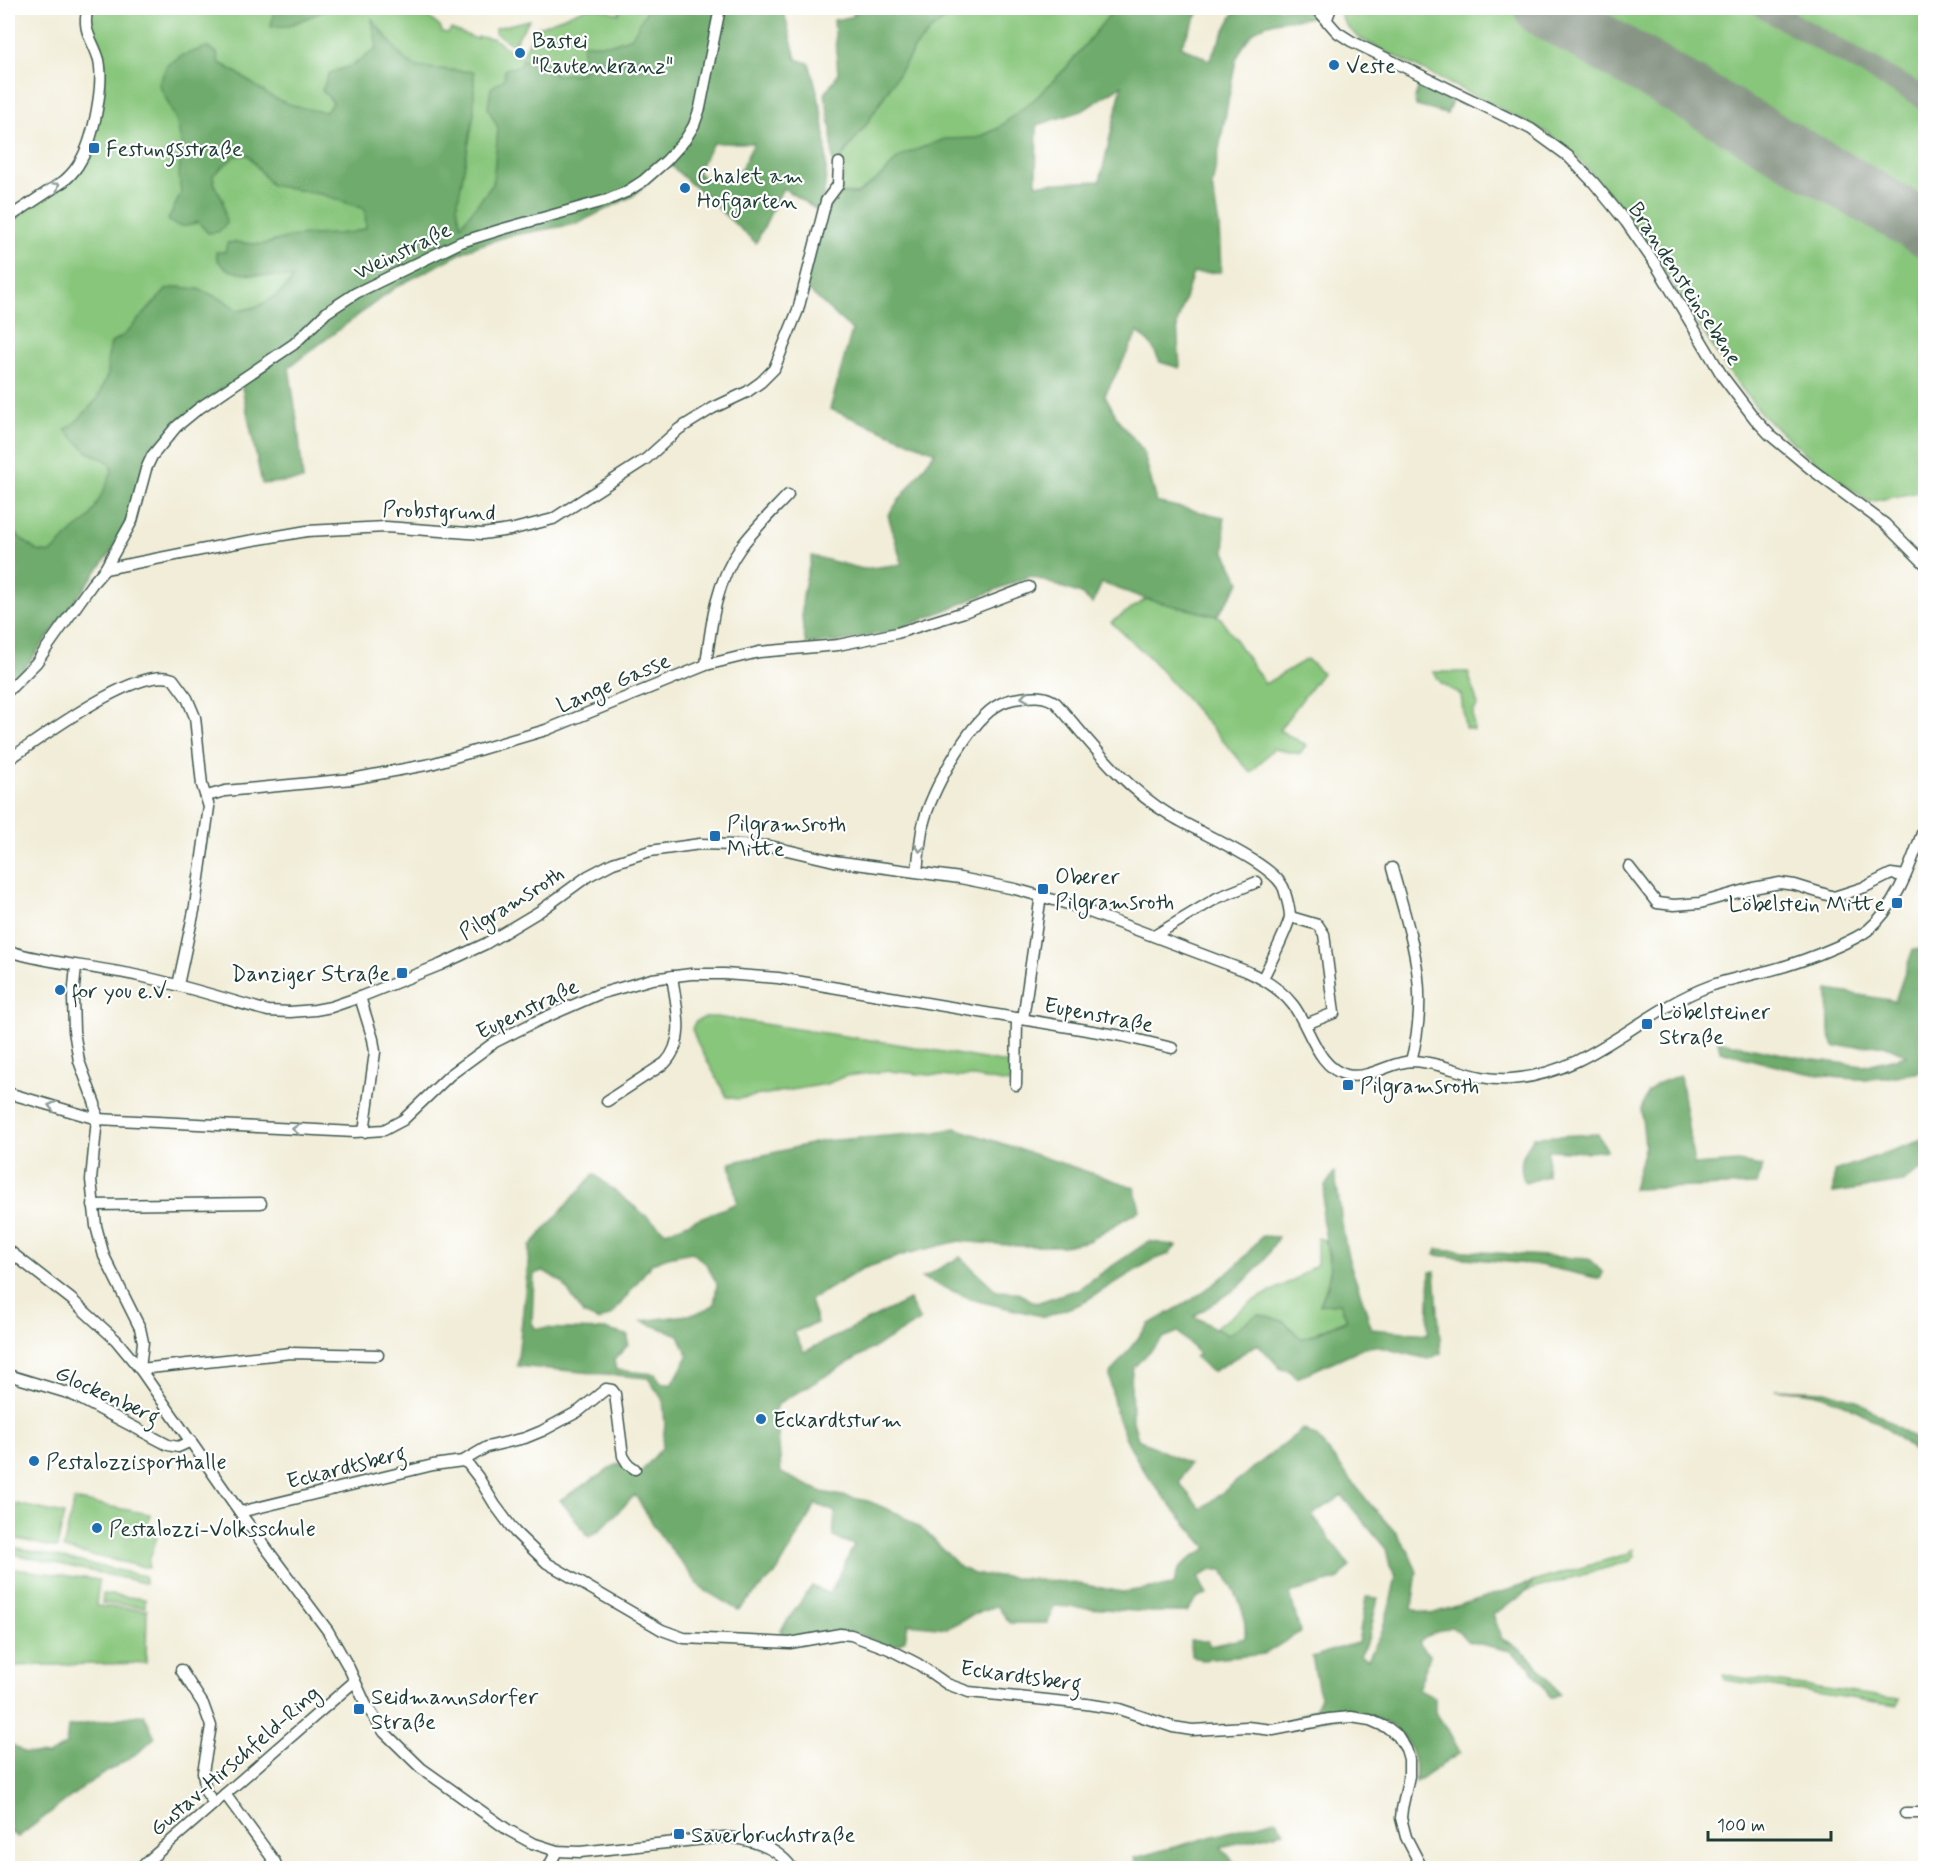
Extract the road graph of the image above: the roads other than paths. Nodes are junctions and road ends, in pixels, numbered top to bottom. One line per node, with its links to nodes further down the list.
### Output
1 (88, 8): 7 (street, one-way to 1)
2 (720, 8): 10 (street, Weinstraße)
3 (1316, 8): 5 (street, Brandensteinsebene)
4 (1331, 8): 5 (street)
5 (1326, 21): 9 (street, Brandensteinsebene)
6 (839, 163): 10 (street, Probstgrund)
7 (8, 218)
8 (788, 495): 12 (street)
9 (1926, 565)
10 (105, 569): 13 (street)
11 (1029, 587): 12 (street, Lange Gasse)
12 (706, 665): 15 (street, Lange Gasse)
13 (8, 691)
14 (8, 760): 15 (street)
15 (207, 796): 29 (street)
16 (1926, 823): 20 (street)
17 (1629, 867): 20 (street)
18 (1392, 868): 34 (street)
19 (916, 871): 21 (street, one-way to 19); 22 (street, Pilgramsroth); 30 (street, Pilgramsroth)
20 (1905, 876): 34 (street)
21 (1265, 878): 23 (street); 24 (street)
22 (1041, 895): 24 (street, Pilgramsroth); 31 (street)
23 (1291, 917): 28 (street); 32 (street)
24 (1154, 936): 28 (street, Pilgramsroth)
25 (8, 951): 26 (street, Pilgramsroth)
26 (76, 966): 29 (street, Pilgramsroth); 38 (street)
27 (672, 976): 31 (street, Eupenstraße); 37 (street); 39 (street, Eupenstraße)
28 (1263, 978): 32 (street, Pilgramsroth)
29 (177, 985): 30 (street, Pilgramsroth)
30 (360, 997): 39 (street)
31 (1020, 1018): 33 (street, Eupenstraße); 35 (street, Eupenstraße)
32 (1306, 1024): 34 (street, Pilgramsroth)
33 (1172, 1048)
34 (1411, 1061)
35 (1016, 1085)
36 (8, 1093): 38 (street, Eupenstraße, one-way to 36)
37 (607, 1101)
38 (97, 1119): 39 (street, Eupenstraße, one-way to 38); 41 (street)
39 (359, 1132)
40 (261, 1203): 41 (street)
41 (93, 1205): 44 (street)
42 (8, 1250): 44 (street)
43 (378, 1355): 44 (street)
44 (140, 1369): 46 (street)
45 (8, 1375): 46 (street, Glockenberg)
46 (191, 1441): 49 (street)
47 (462, 1461): 48 (street, Eckardtsberg); 49 (street, Eckardtsberg); 61 (street, Eckardtsberg)
48 (635, 1469)
49 (240, 1512): 51 (street)
50 (181, 1670): 53 (street)
51 (355, 1681): 52 (street, Gustav-Hirschfeld-Ring); 56 (street)
52 (225, 1794): 53 (street, Gustav-Hirschfeld-Ring); 57 (street)
53 (214, 1803): 58 (street, Gustav-Hirschfeld-Ring)
54 (1905, 1813): 55 (street)
55 (1926, 1813)
56 (557, 1851): 59 (street); 60 (street)
57 (273, 1866)
58 (140, 1869)
59 (548, 1869)
60 (792, 1869)
61 (1422, 1869)

